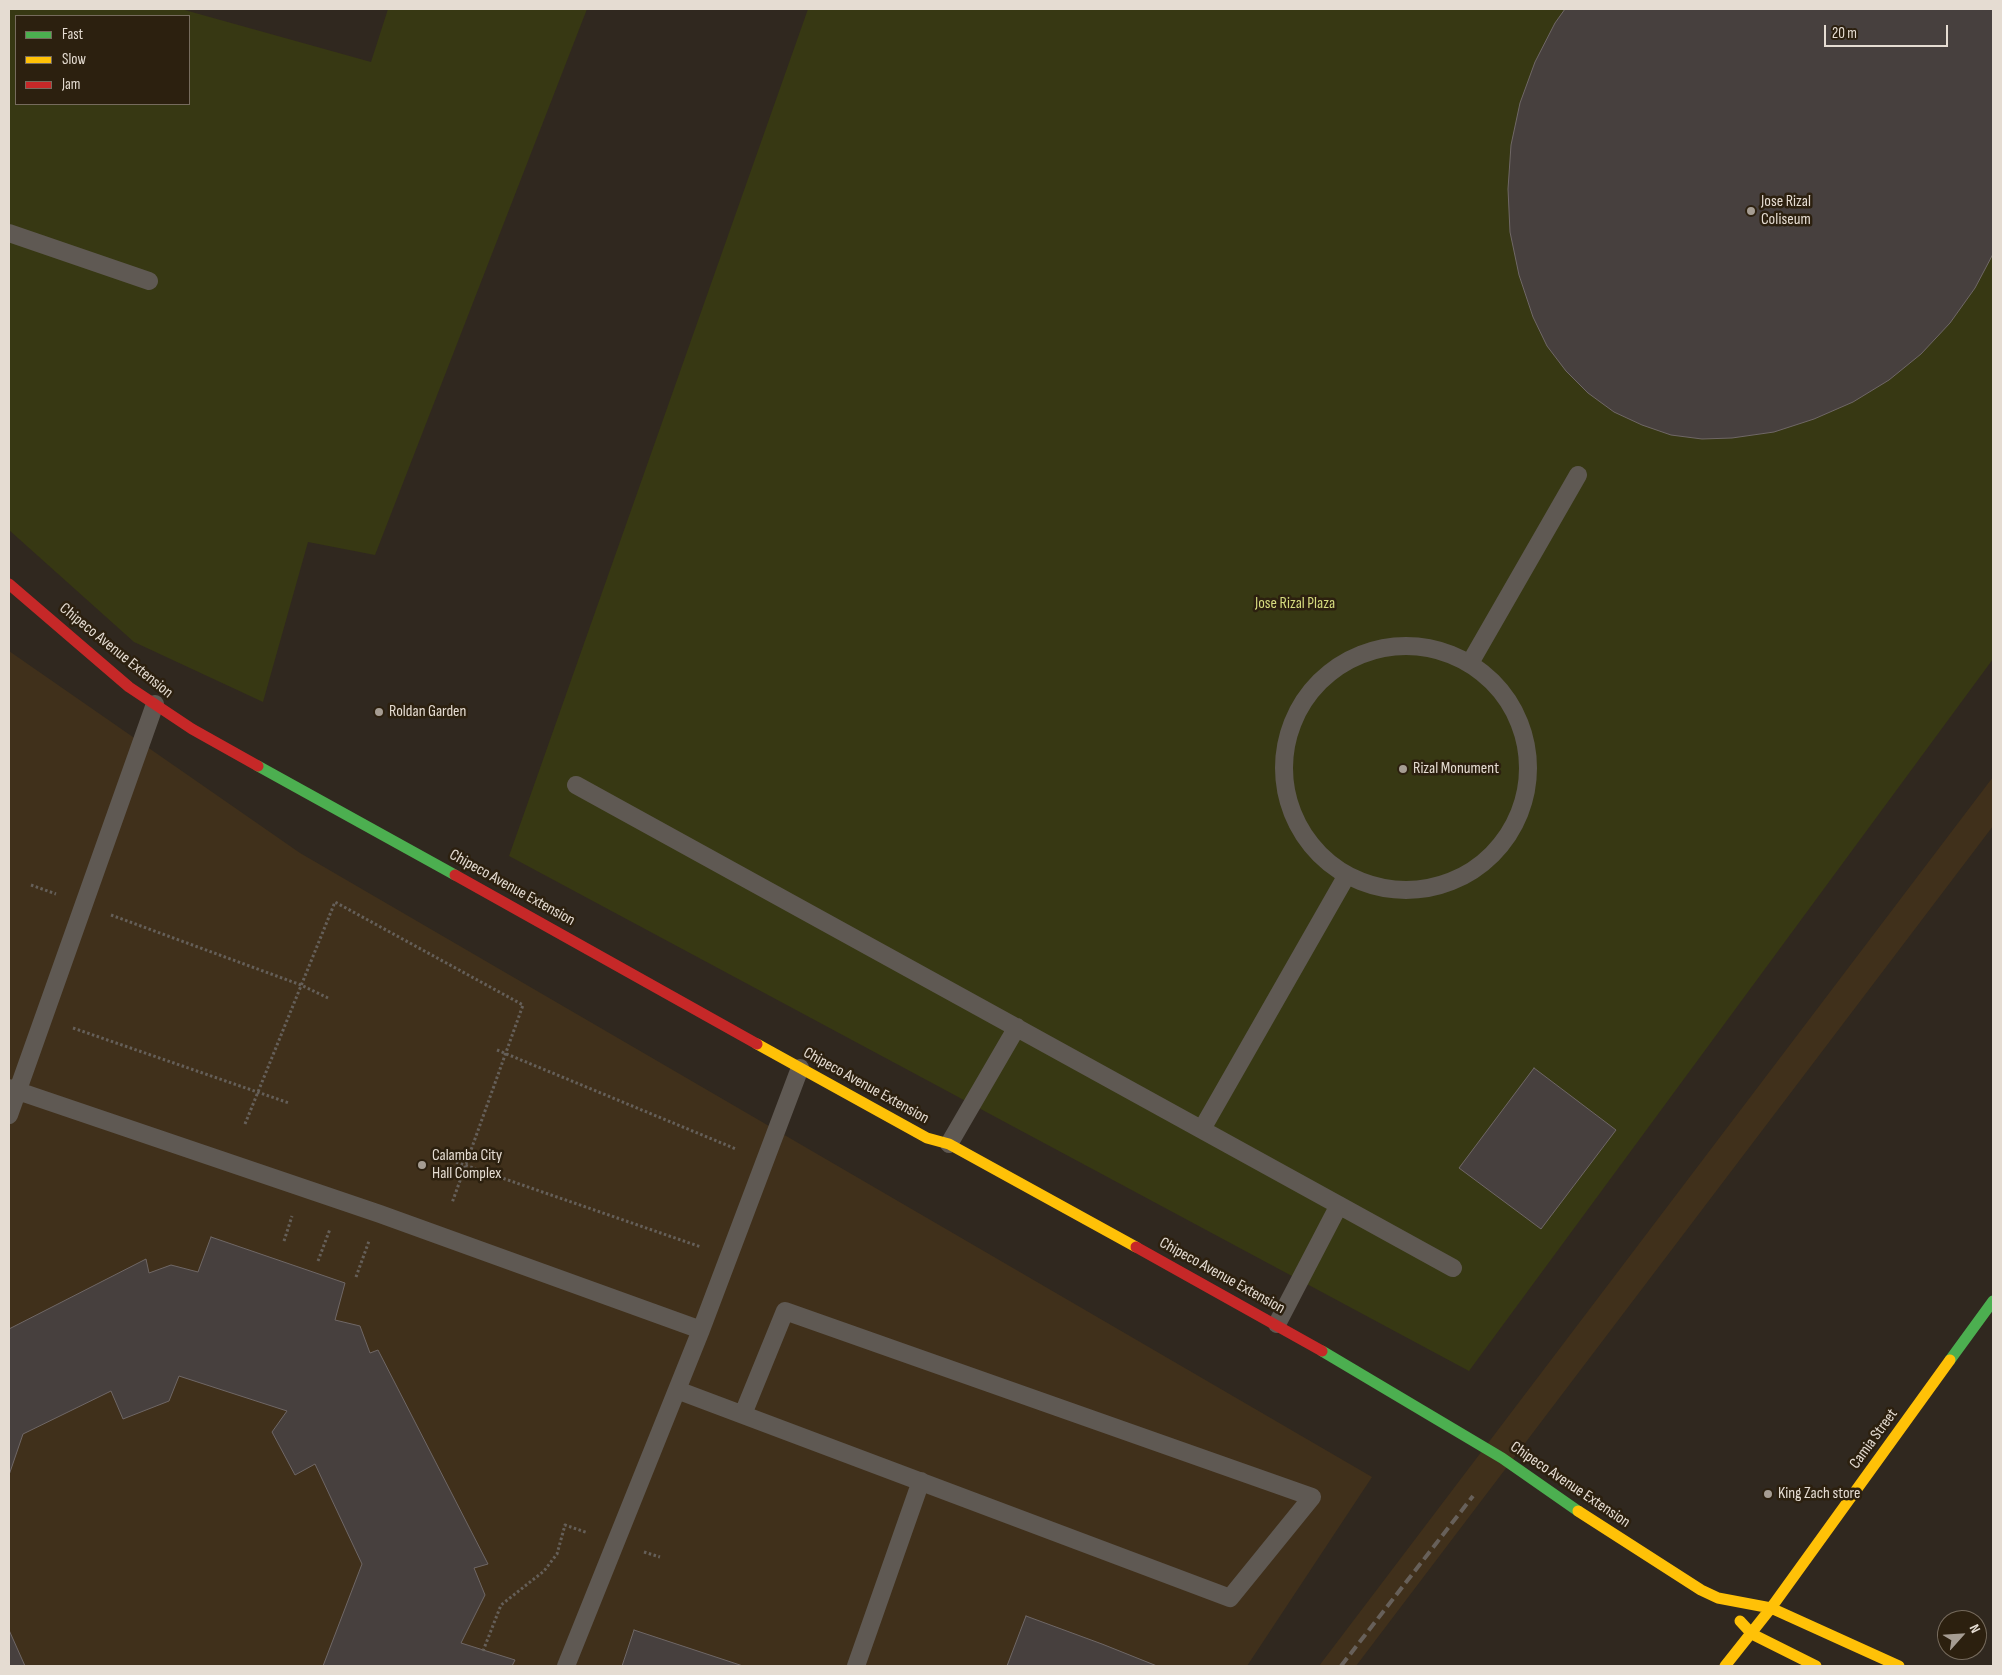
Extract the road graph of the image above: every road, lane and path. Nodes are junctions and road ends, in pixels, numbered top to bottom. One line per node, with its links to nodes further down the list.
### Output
1 (9, 232): 2 (lane)
2 (149, 280)
3 (1578, 475): 5 (lane)
4 (9, 584): 6 (main road, Chipeco Avenue Extension)
5 (1470, 663): 8 (lane); 8 (lane)
6 (155, 704): 10 (lane); 17 (main road, Chipeco Avenue Extension)
7 (576, 785): 14 (lane)
8 (1347, 875): 23 (lane)
9 (31, 885): 10 (path)
10 (83, 905): 11 (path); 13 (lane)
11 (301, 986): 12 (path); 16 (path); 19 (path)
12 (328, 998)
13 (43, 1018): 18 (lane); 19 (path)
14 (1017, 1027): 23 (lane); 24 (lane)
15 (497, 1050): 16 (path)
16 (506, 1055): 25 (path); 27 (path)
17 (800, 1068): 24 (main road, Chipeco Avenue Extension); 25 (lane)
18 (13, 1090): 21 (lane); 34 (lane)
19 (258, 1092): 20 (path); 22 (path)
20 (289, 1103)
21 (9, 1115)
22 (245, 1124)
23 (1202, 1129): 29 (lane)
24 (950, 1144): 33 (main road, Chipeco Avenue Extension)
25 (765, 1161): 30 (lane)
26 (456, 1162): 27 (path)
27 (466, 1167): 28 (path); 30 (path)
28 (452, 1203)
29 (1339, 1205): 31 (lane); 33 (lane)
30 (729, 1256): 34 (lane)
31 (1453, 1268)
32 (1993, 1301): 40 (main road, Camia Street)
33 (1277, 1324): 39 (main road, Chipeco Avenue Extension)
34 (701, 1330): 35 (lane)
35 (677, 1390): 36 (lane); 43 (lane)
36 (743, 1414): 37 (lane); 37 (lane)
37 (920, 1481): 44 (lane)
38 (565, 1525): 42 (path)
39 (1718, 1598): 40 (main road, Chipeco Avenue Extension); 41 (main road, Chipeco Avenue Extension)
40 (1771, 1608): 41 (main road, Camia Street); 47 (main road, Chipeco Avenue Extension)
41 (1752, 1634): 45 (main road, Camia Street); 46 (main road, Chipeco Avenue Extension)
42 (484, 1651)
43 (566, 1666)
44 (856, 1666)
45 (1725, 1666)
46 (1816, 1666)
47 (1900, 1666)

